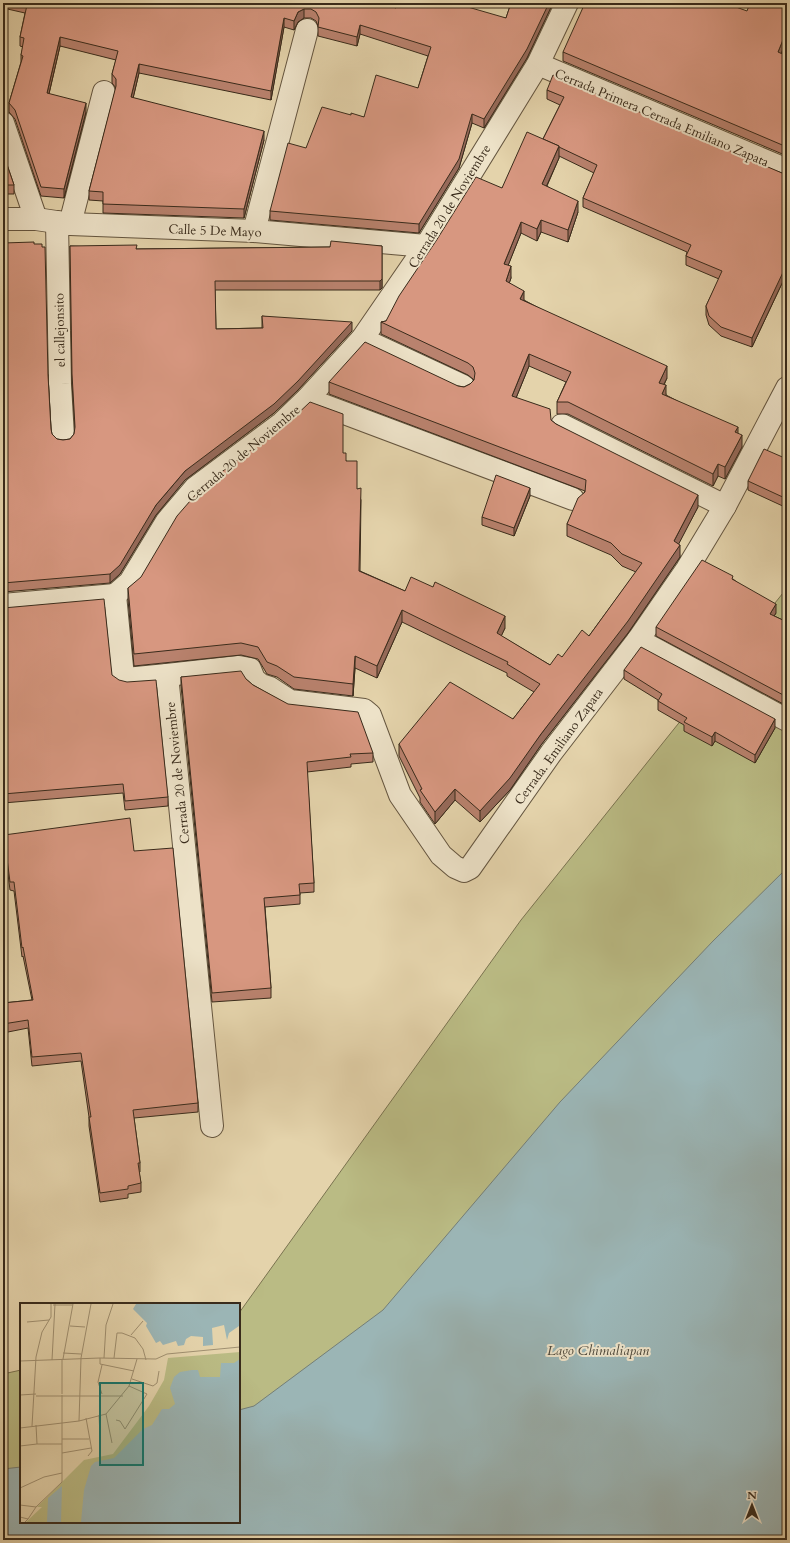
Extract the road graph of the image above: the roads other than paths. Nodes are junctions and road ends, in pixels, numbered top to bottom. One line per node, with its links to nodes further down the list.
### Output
1 (567, 3): 3 (street, Cerrada 20 de Noviembre)
2 (307, 30): 10 (street)
3 (538, 64): 6 (street, Cerrada Primera Cerrada Emiliano Zapata); 11 (street, Cerrada 20 de Noviembre)
4 (104, 92): 9 (street, el callejonsito)
5 (3, 123): 8 (street)
6 (787, 170)
7 (3, 219): 8 (street, Calle 5 De Mayo)
8 (36, 219): 9 (street, Calle 5 De Mayo)
9 (63, 223): 10 (street, Calle 5 De Mayo); 17 (street, el callejonsito)
10 (254, 231): 11 (street, Calle 5 De Mayo)
11 (426, 246): 12 (street, Cerrada 20 de Noviembre)
12 (362, 339): 13 (street); 15 (street, Cerrada 20 de Noviembre)
13 (464, 386)
14 (787, 388): 19 (street, Cerrada. Emiliano Zapata)
15 (307, 400): 18 (street); 20 (street, Cerrada 20 de Noviembre)
16 (562, 425): 19 (street)
17 (63, 437)
18 (573, 499)
19 (725, 506): 22 (street, Cerrada. Emiliano Zapata)
20 (115, 595): 21 (street); 23 (street)
21 (3, 605)
22 (638, 640): 23 (street, Cerrada. Emiliano Zapata); 24 (street)
23 (167, 674): 25 (street, Cerrada 20 de Noviembre)
24 (787, 720)
25 (212, 1126)

